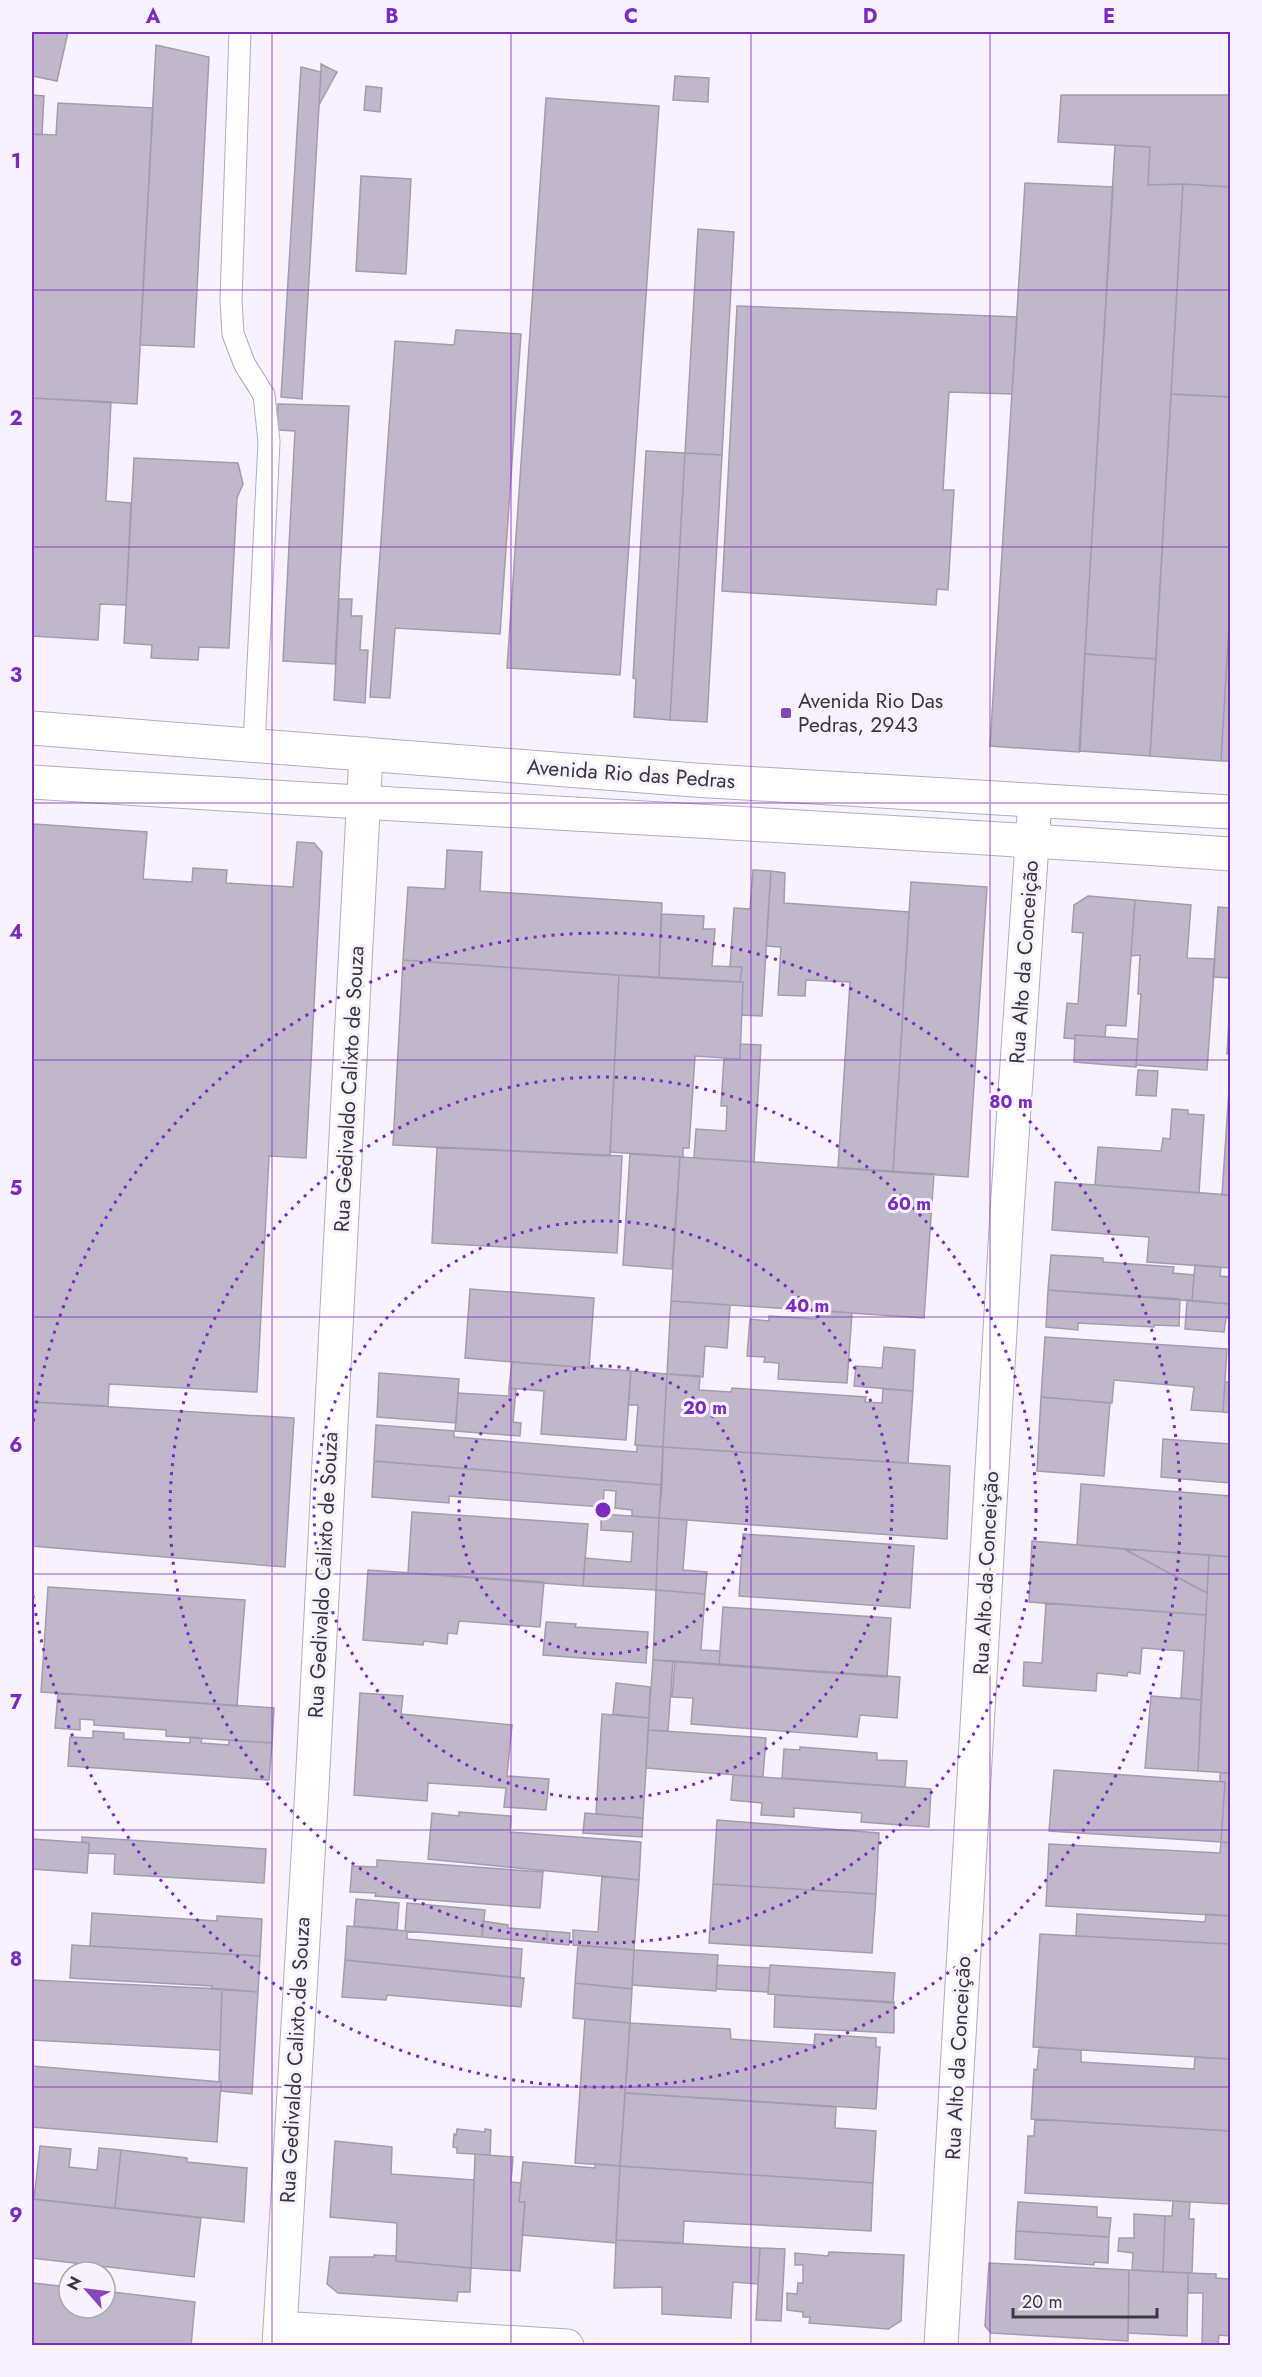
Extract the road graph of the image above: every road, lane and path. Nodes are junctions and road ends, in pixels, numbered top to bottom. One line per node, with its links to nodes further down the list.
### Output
1 (240, 32): 3 (lane)
2 (32, 728): 3 (street, Avenida Rio das Pedras)
3 (254, 745): 4 (street, Avenida Rio das Pedras)
4 (366, 754): 6 (street, Avenida Rio das Pedras); 7 (street, Rua Gedivaldo Calixto de Souza)
5 (32, 782): 7 (street, Avenida Rio das Pedras)
6 (1035, 800): 8 (street, Avenida Rio das Pedras); 9 (street, Rua Alto da Conceição)
7 (364, 804): 9 (street, Avenida Rio das Pedras); 11 (street, Rua Gedivaldo Calixto de Souza)
8 (1230, 812)
9 (1032, 840): 10 (street, Avenida Rio das Pedras); 13 (street, Rua Alto da Conceição)
10 (1230, 854)
11 (279, 2337): 12 (street)
12 (567, 2346)
13 (941, 2346)

